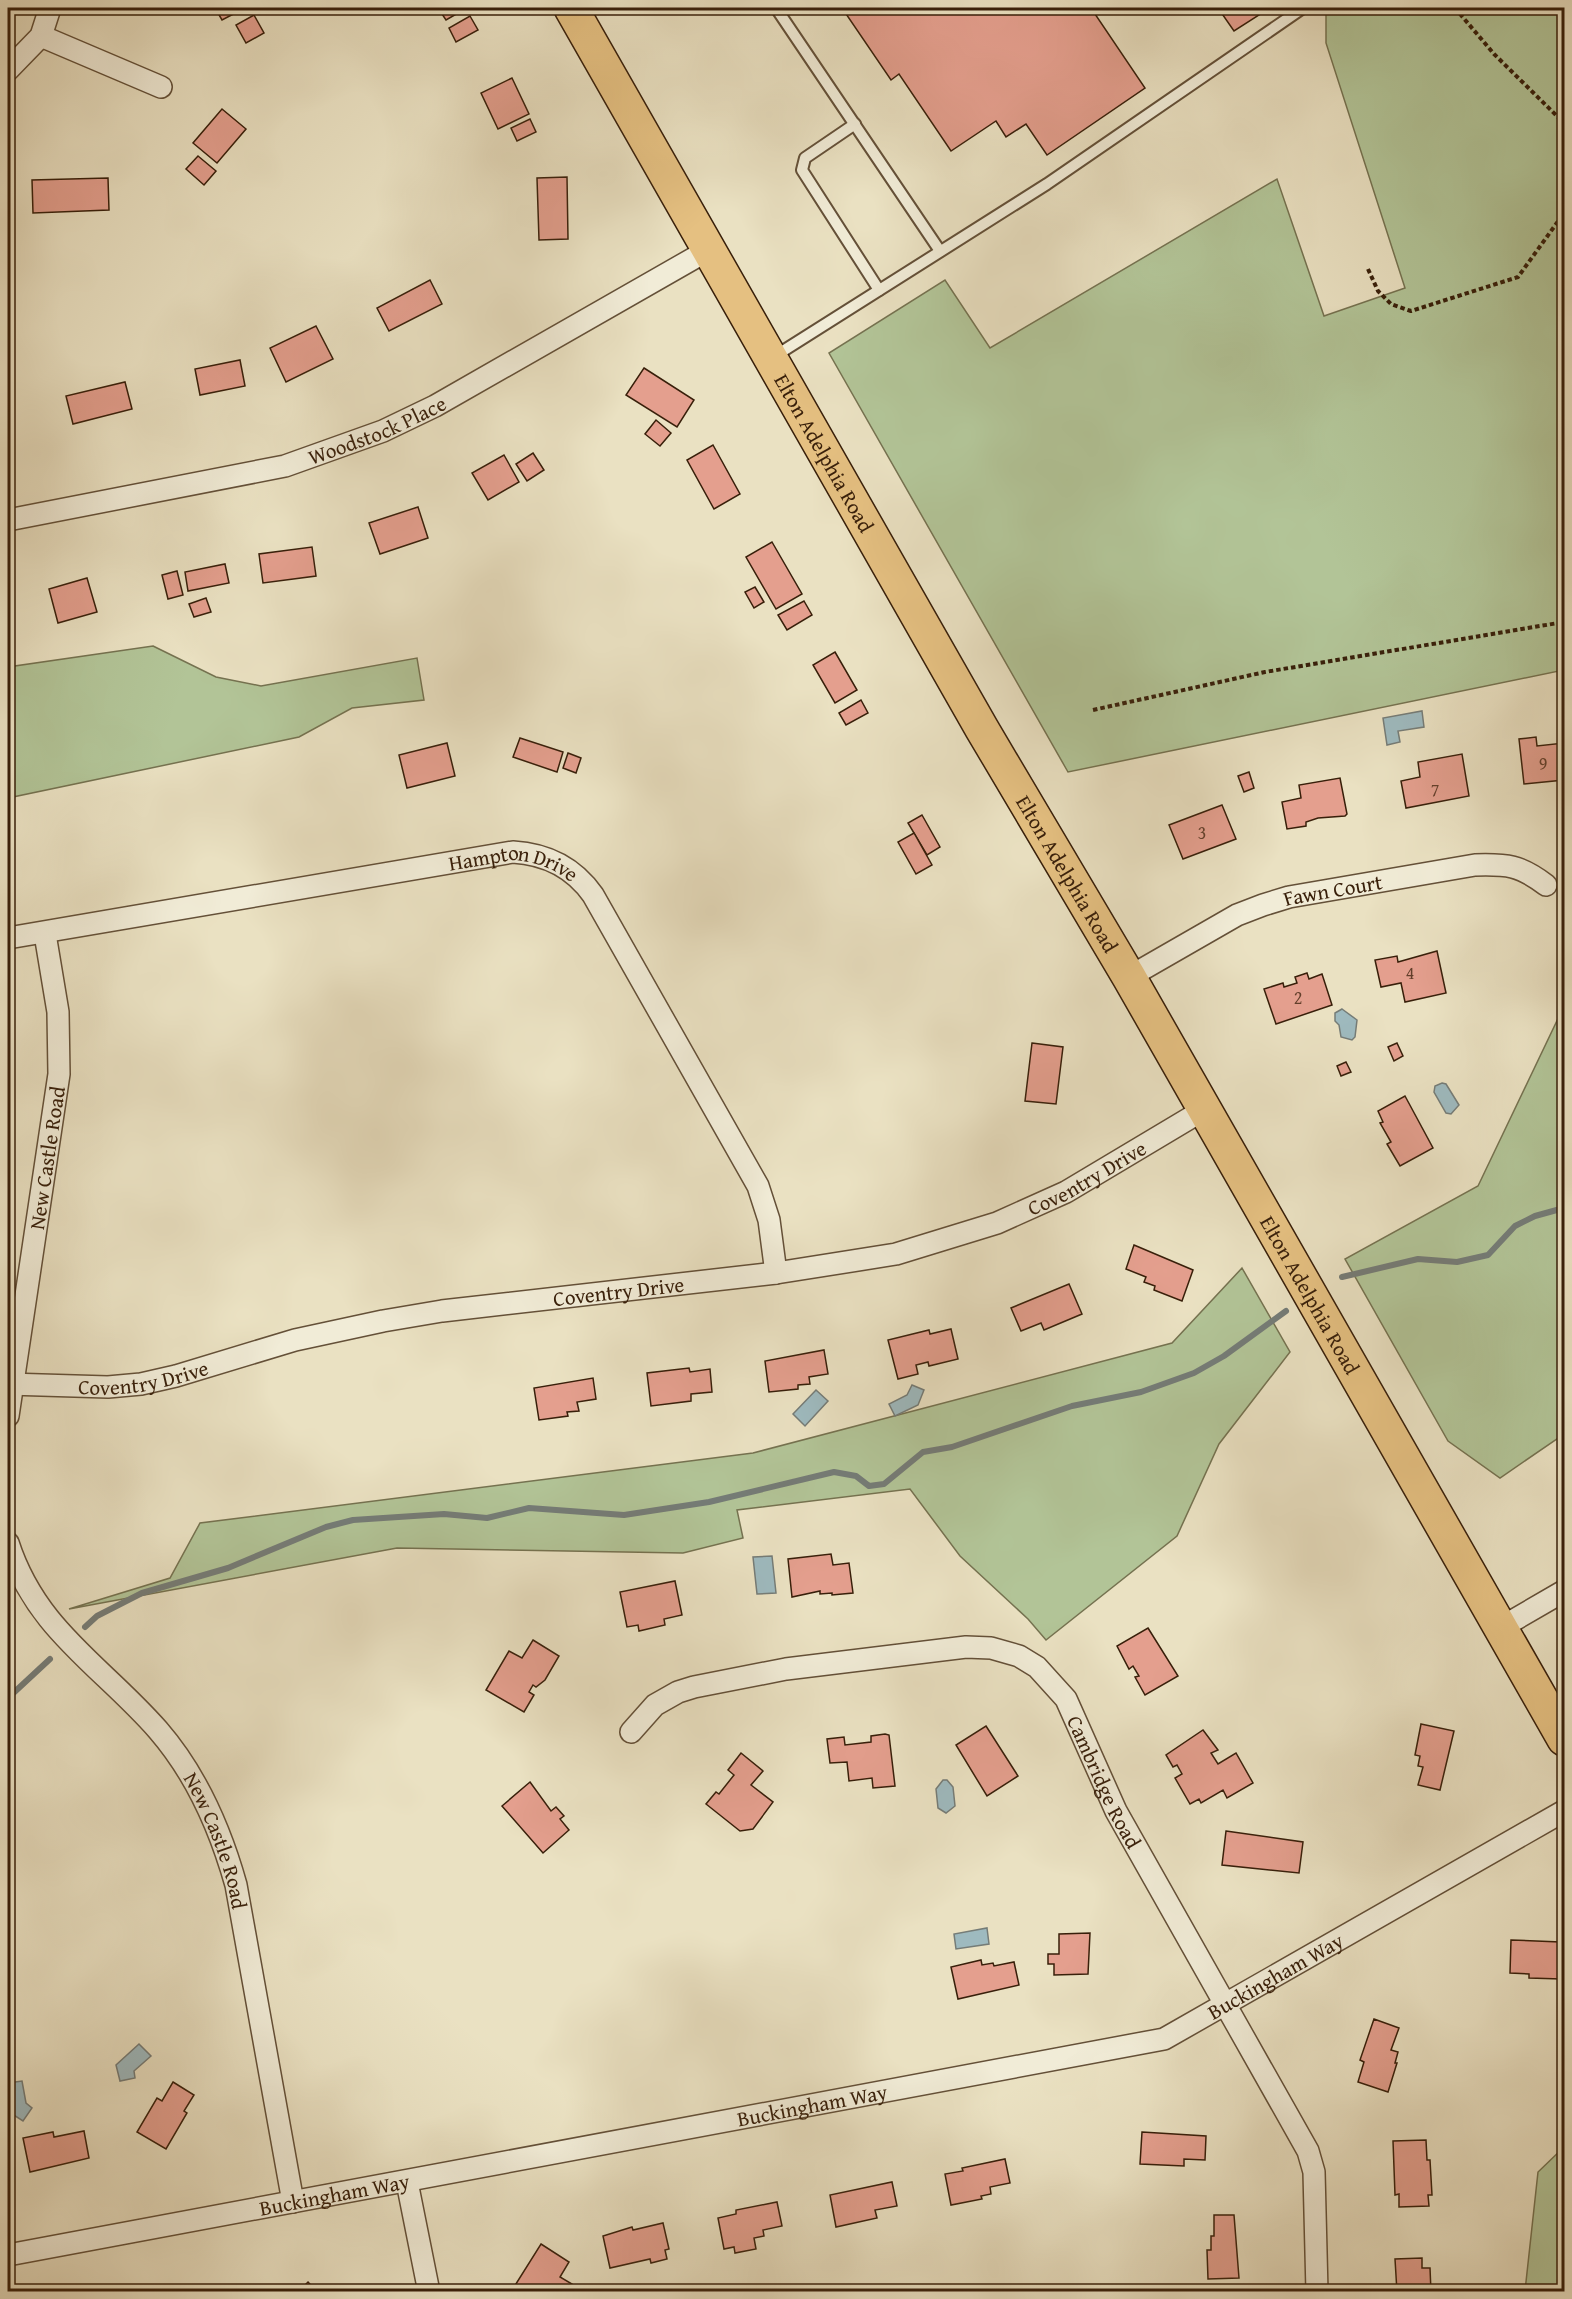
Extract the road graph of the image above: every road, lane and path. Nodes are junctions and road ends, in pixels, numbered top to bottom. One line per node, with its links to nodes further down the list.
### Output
1 (50, 8): 6 (street)
2 (571, 8): 12 (main road, Elton Adelphia Road)
3 (776, 8): 10 (lane)
4 (1303, 8): 13 (lane)
5 (1455, 8): 9 (path)
6 (41, 36): 7 (street); 8 (street)
7 (8, 70)
8 (161, 87)
9 (1564, 123)
10 (855, 124): 13 (lane); 15 (lane)
11 (1564, 213): 14 (path)
12 (710, 249): 16 (main road, Elton Adelphia Road); 17 (street, Woodstock Place)
13 (940, 251): 15 (lane)
14 (1368, 269)
15 (879, 290): 16 (lane)
16 (772, 358): 23 (main road, Elton Adelphia Road)
17 (8, 520)
18 (1564, 622): 19 (path)
19 (1093, 710)
20 (1546, 885): 23 (street, Fawn Court)
21 (45, 934): 22 (street, Hampton Drive); 25 (street, Hampton Drive); 26 (street, New Castle Road)
22 (8, 938)
23 (1130, 977): 24 (main road, Elton Adelphia Road)
24 (1205, 1109): 25 (street, Coventry Drive); 30 (main road, Elton Adelphia Road)
25 (776, 1273): 26 (street, Coventry Drive)
26 (11, 1383): 27 (street, New Castle Road)
27 (8, 1416)
28 (8, 1543): 36 (street, New Castle Road)
29 (1564, 1591): 30 (street)
30 (1502, 1627): 32 (main road, Elton Adelphia Road)
31 (631, 1732): 34 (street, Cambridge Road)
32 (1564, 1739)
33 (1564, 1811): 34 (street, Buckingham Way)
34 (1227, 2005): 35 (street, Buckingham Way); 39 (street, Cambridge Road)
35 (407, 2182): 36 (street, Buckingham Way); 38 (street)
36 (292, 2202): 37 (street, Buckingham Way)
37 (8, 2255)
38 (429, 2292)
39 (1317, 2292)

